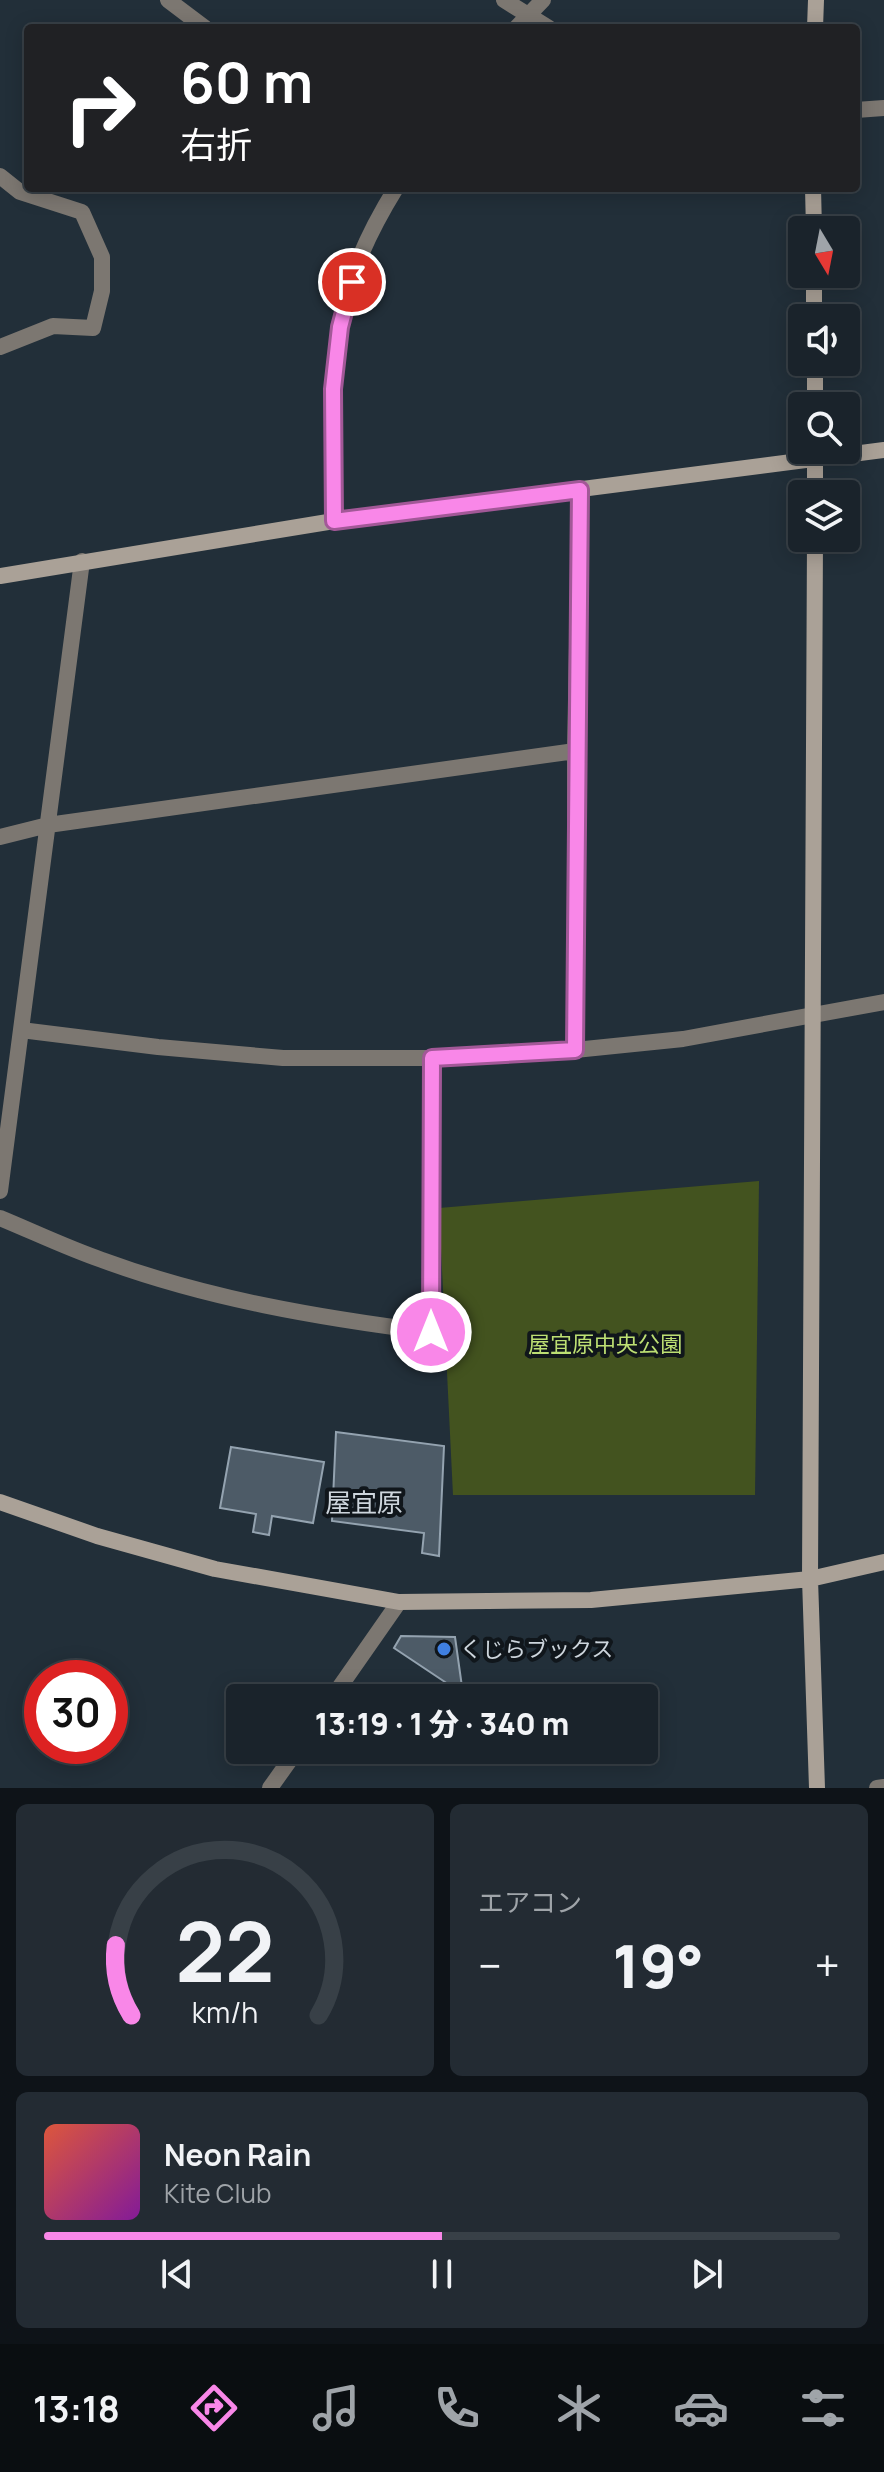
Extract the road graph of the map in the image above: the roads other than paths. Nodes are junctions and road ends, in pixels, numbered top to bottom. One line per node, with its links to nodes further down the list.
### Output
1 (168, 0): 6 (street)
2 (504, 0): 5 (street)
3 (543, 0): 5 (street)
4 (816, 0): 7 (street)
5 (521, 21)
6 (200, 24)
7 (815, 24)
8 (884, 108): 9 (street)
9 (860, 110)
10 (0, 176): 14 (street)
11 (394, 192): 19 (street)
12 (813, 192): 13 (street)
13 (814, 216)
14 (0, 347)
15 (884, 450): 16 (street)
16 (860, 452)
17 (788, 459): 18 (street)
18 (580, 490): 19 (street); 23 (street)
19 (334, 521): 21 (street)
20 (815, 552): 27 (street)
21 (82, 561): 22 (street); 24 (street)
22 (0, 576)
23 (575, 751): 24 (street); 29 (street)
24 (48, 825): 25 (street); 28 (street)
25 (0, 837)
26 (884, 1002): 27 (street)
27 (815, 1015): 29 (street); 35 (street)
28 (21, 1030): 30 (street); 31 (street)
29 (575, 1050): 30 (street)
30 (432, 1058): 32 (street)
31 (0, 1191)
32 (0, 1218)
33 (0, 1502): 36 (street)
34 (884, 1562): 35 (street)
35 (810, 1579): 36 (street); 41 (street)
36 (399, 1602): 37 (street)
37 (342, 1684)
38 (287, 1764): 40 (street)
39 (884, 1787): 42 (street)
40 (270, 1788)
41 (817, 1788)
42 (877, 1788)

